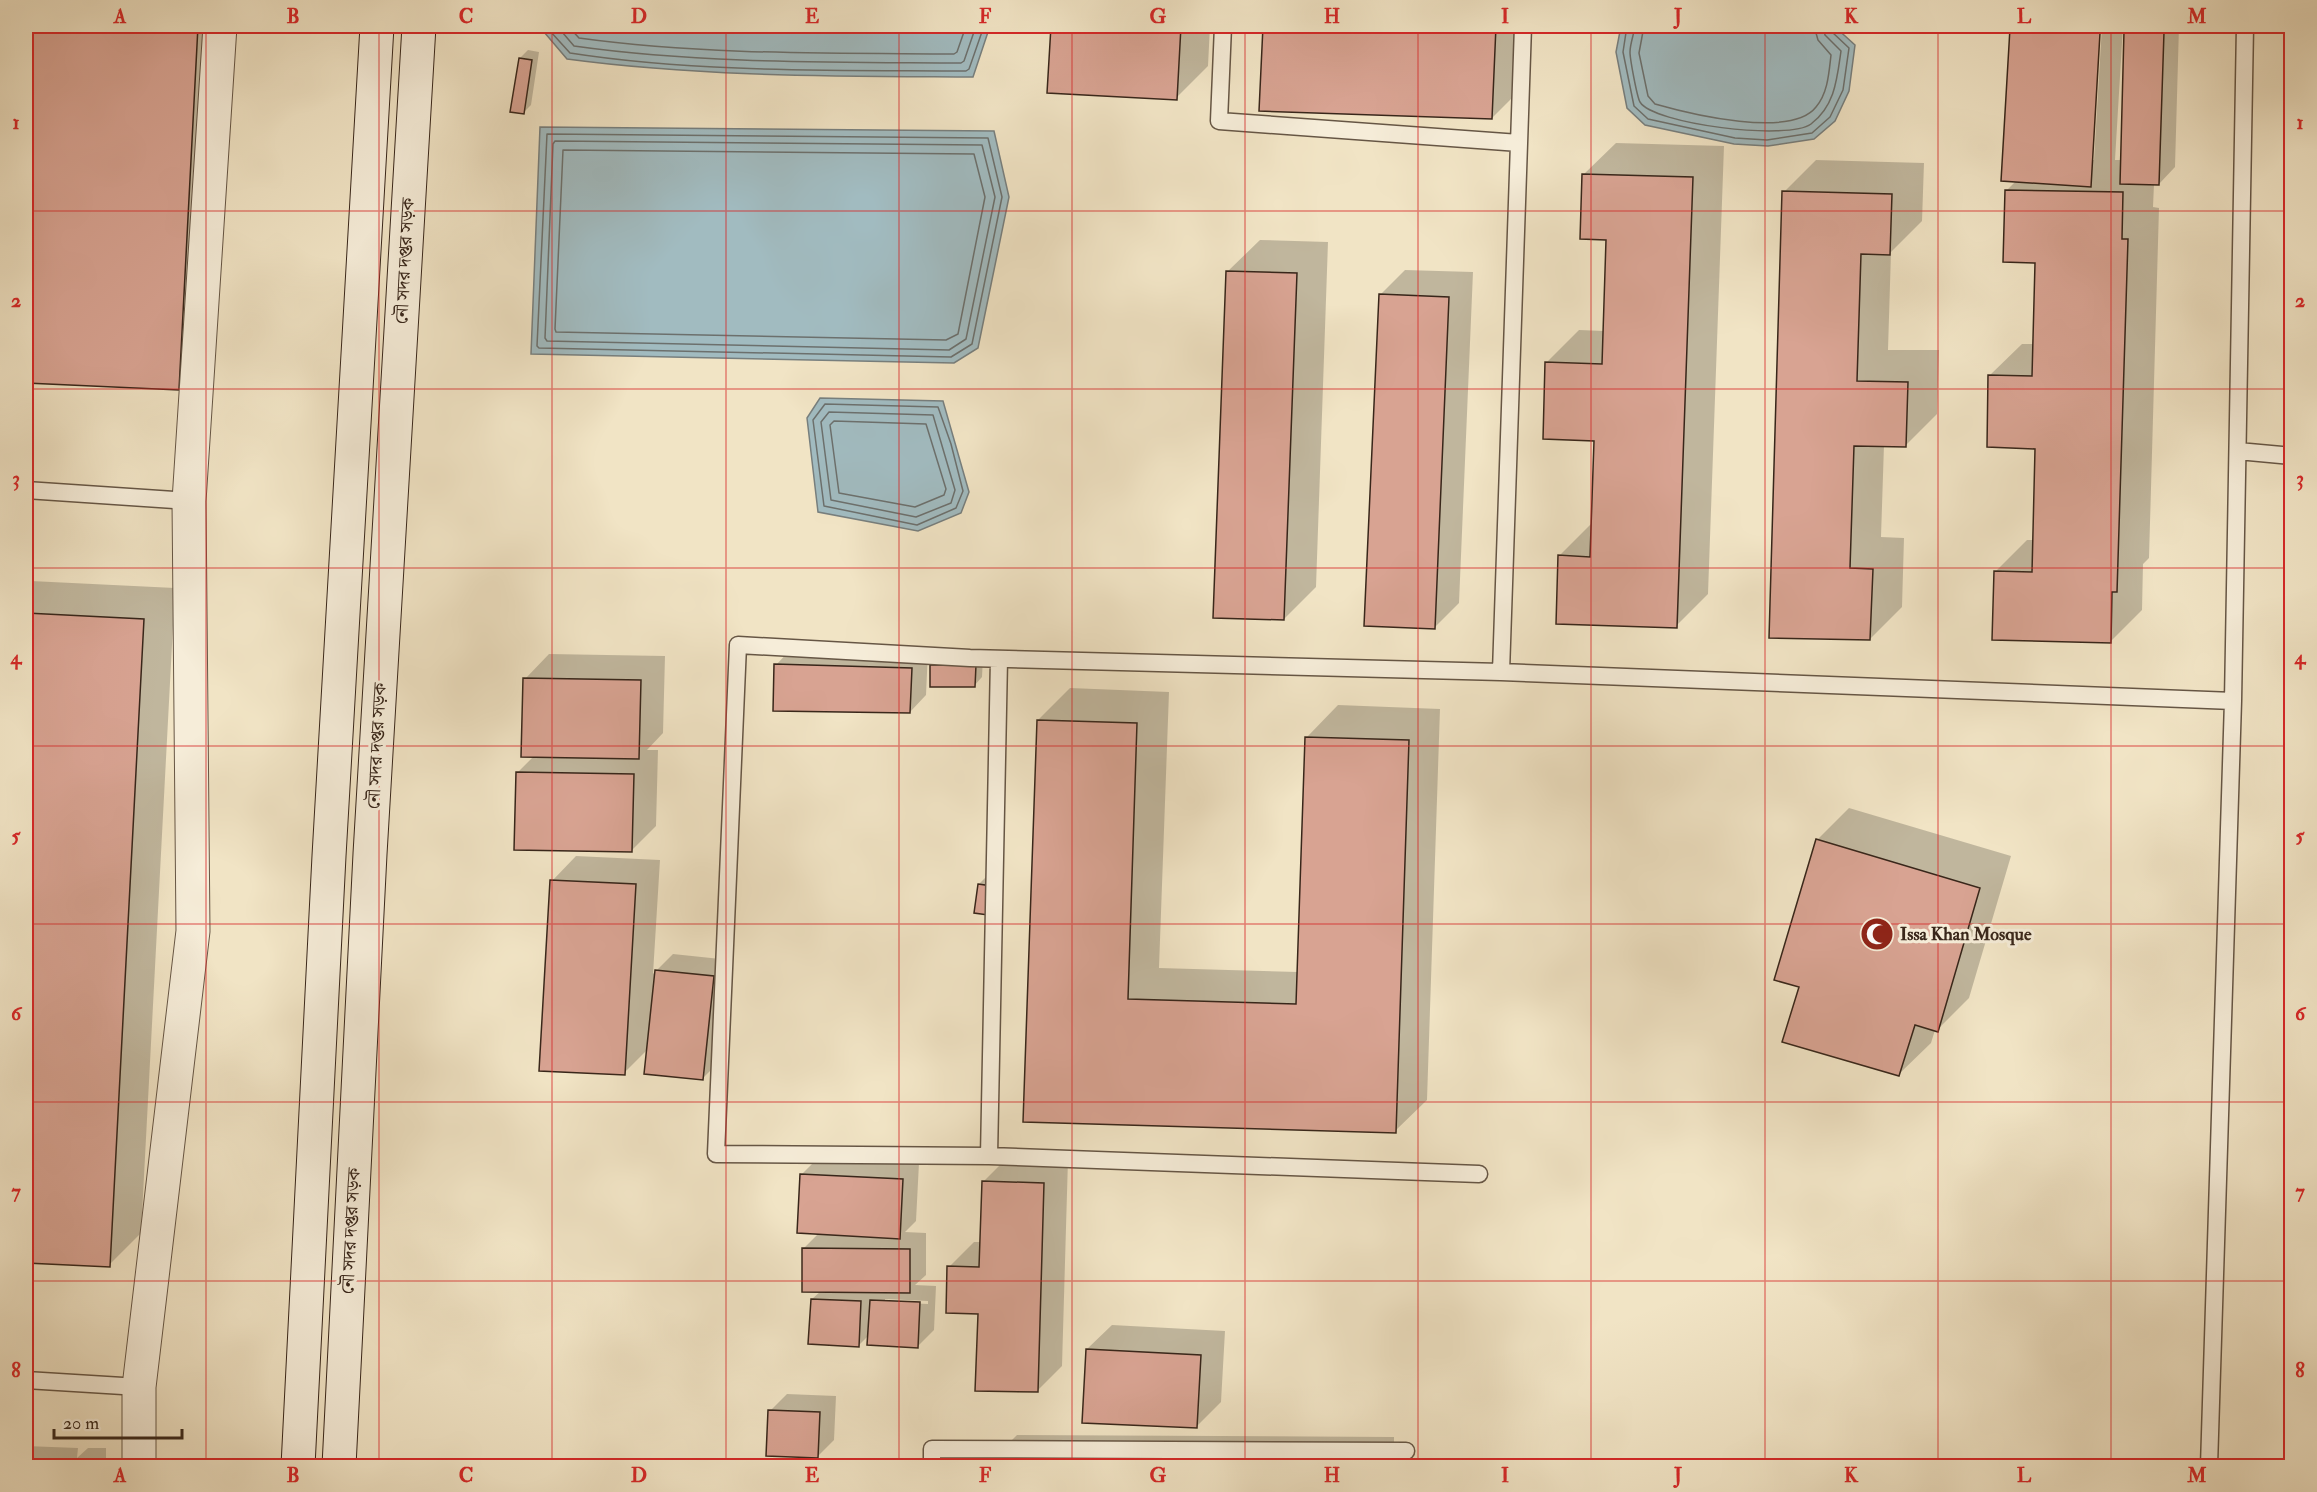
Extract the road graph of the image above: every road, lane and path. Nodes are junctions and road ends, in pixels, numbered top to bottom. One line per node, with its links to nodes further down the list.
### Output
1 (220, 26): 11 (main road)
2 (376, 26): 21 (main road)
3 (419, 26): 22 (main road, নৌ সদর দপ্তর সড়ক)
4 (1223, 26): 7 (lane)
5 (1523, 26): 7 (lane)
6 (2245, 26): 8 (lane)
7 (1519, 143): 13 (lane)
8 (2238, 451): 9 (lane); 14 (lane)
9 (2292, 456)
10 (26, 490): 11 (lane)
11 (189, 501): 18 (main road)
12 (999, 658): 13 (lane); 15 (lane); 15 (lane)
13 (1501, 672): 14 (lane)
14 (2233, 701): 24 (lane)
15 (989, 1155): 16 (lane)
16 (1479, 1174)
17 (26, 1380): 18 (lane)
18 (139, 1387): 20 (main road)
19 (1406, 1452): 23 (lane)
20 (139, 1467)
21 (298, 1467)
22 (339, 1467)
23 (932, 1467)
24 (2209, 1467)

